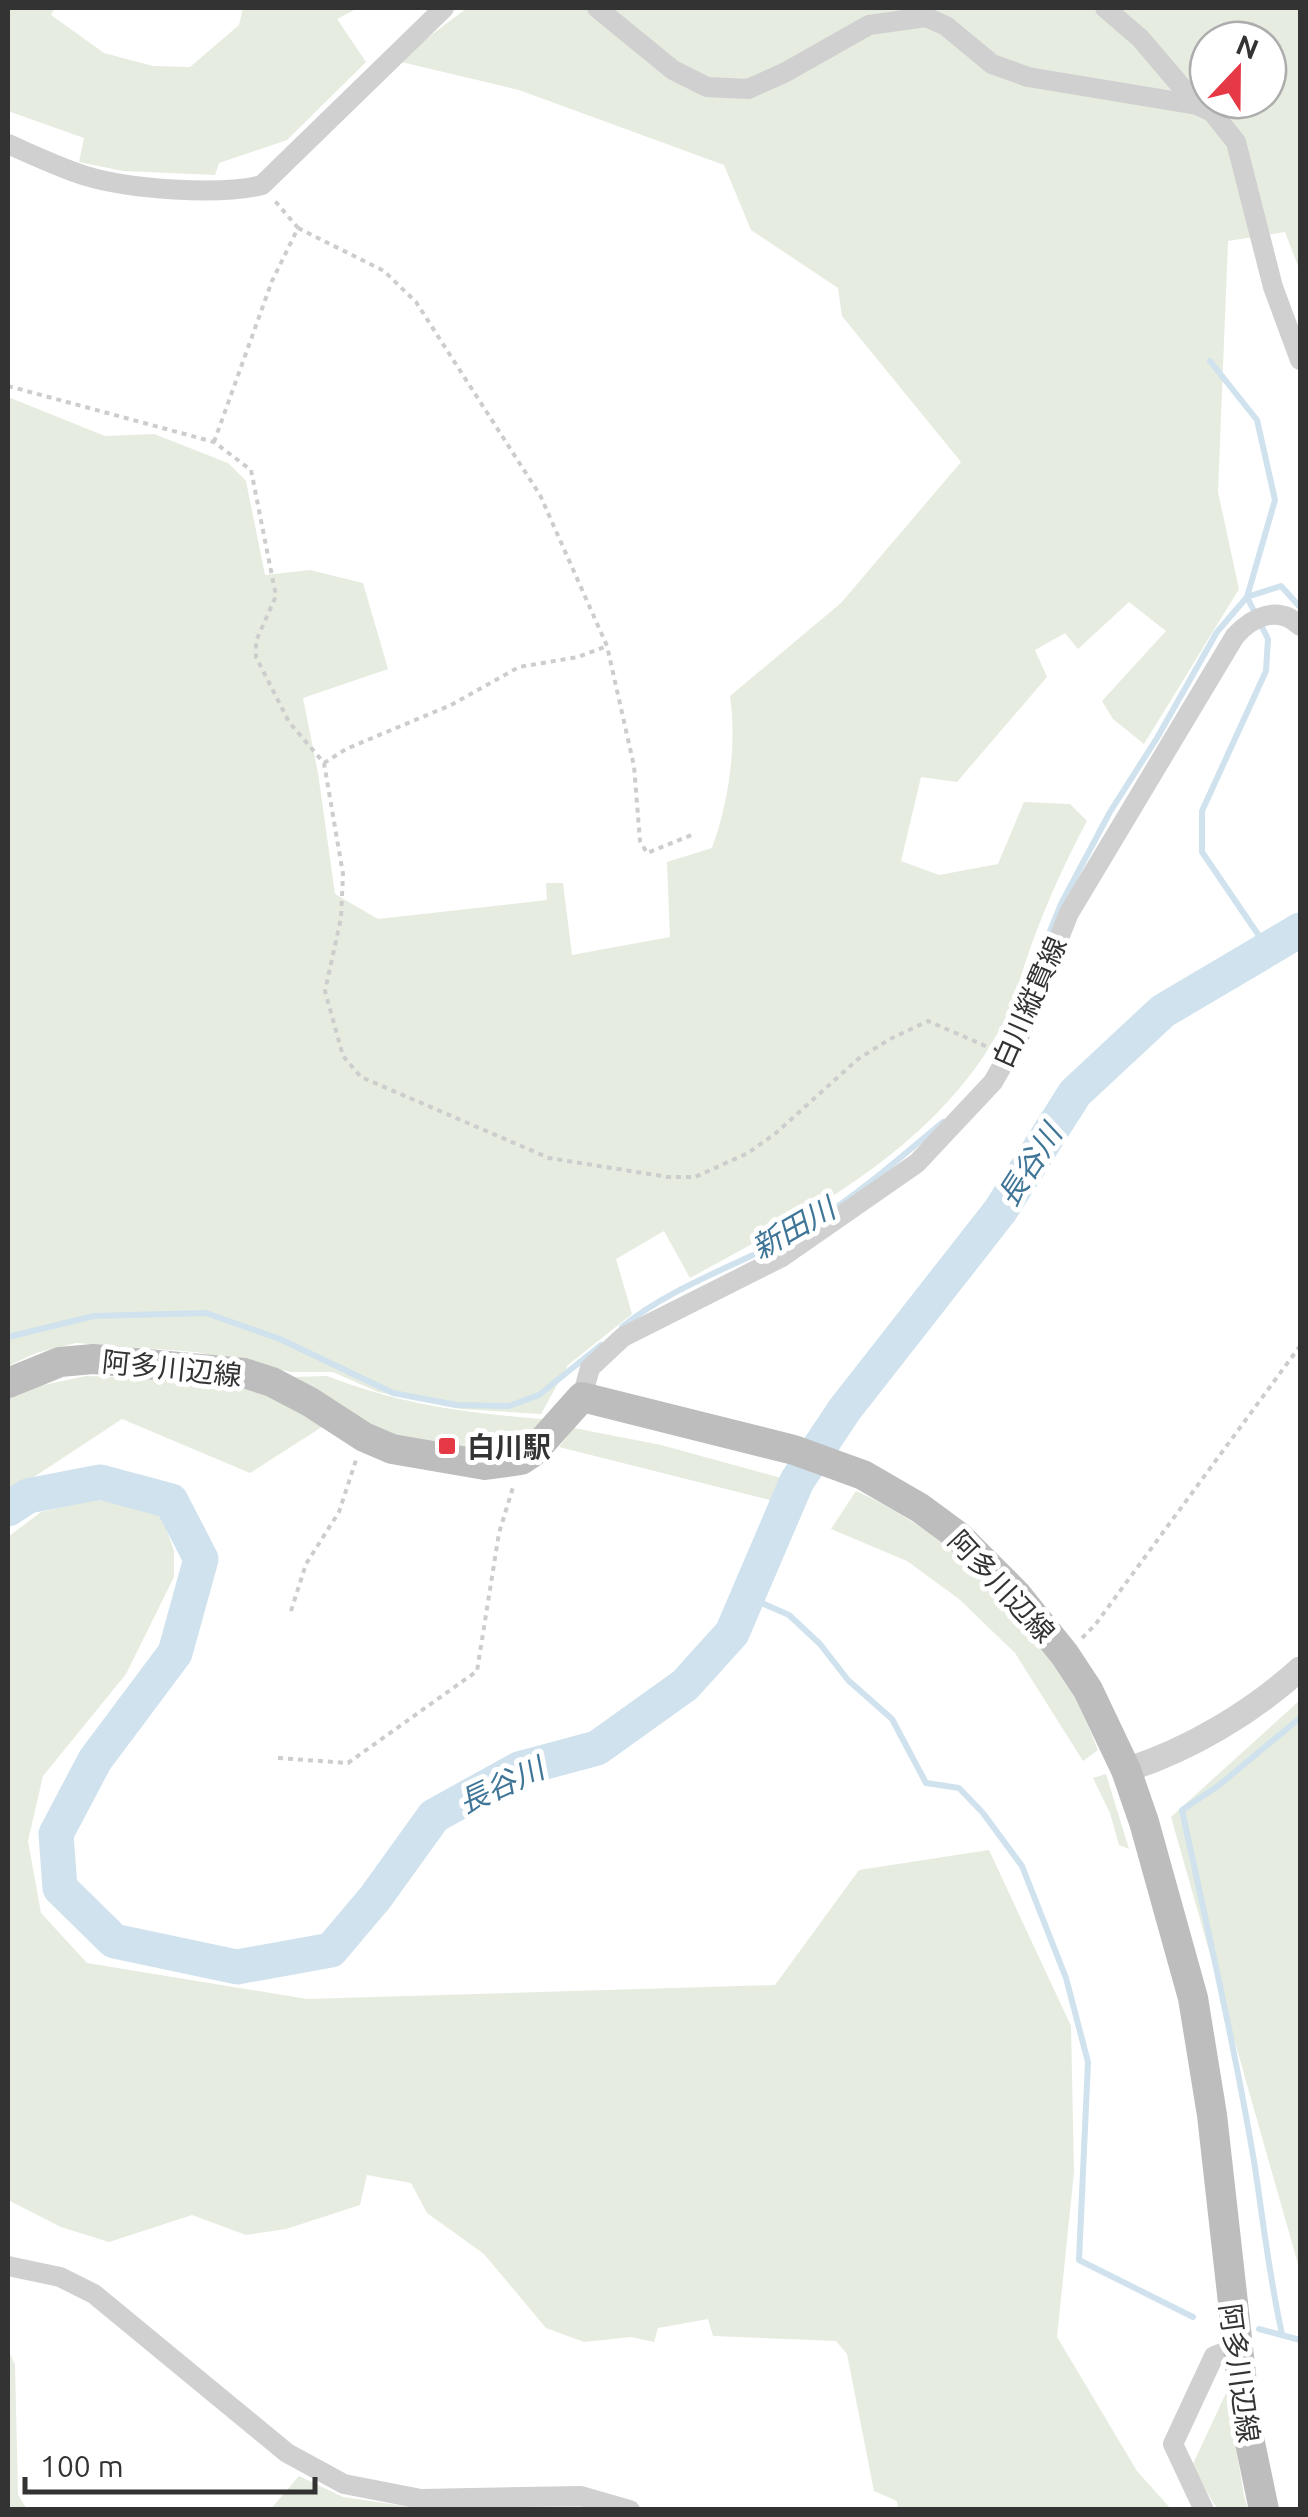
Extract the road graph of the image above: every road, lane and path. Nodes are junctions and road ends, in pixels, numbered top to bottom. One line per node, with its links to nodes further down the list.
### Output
1 (444, 8): 8 (street)
2 (597, 8): 5 (street)
3 (1105, 8): 4 (street)
4 (1188, 94)
5 (1188, 103)
6 (1218, 120): 10 (street)
7 (8, 144): 8 (street)
8 (262, 185): 9 (path)
9 (298, 228): 12 (path); 14 (path)
10 (1300, 360)
11 (8, 386): 12 (path)
12 (214, 442): 15 (path)
13 (1300, 623): 20 (street, 白川縦貫線)
14 (607, 646): 15 (path); 16 (path)
15 (324, 764): 17 (path)
16 (694, 834)
17 (997, 1050)
18 (1300, 1346): 24 (path)
19 (8, 1383): 21 (main road, 阿多川辺線)
20 (582, 1398): 22 (main road); 24 (main road, 阿多川辺線)
21 (364, 1437): 22 (main road, 阿多川辺線); 23 (path)
22 (521, 1460): 26 (path)
23 (291, 1611)
24 (1065, 1655): 27 (main road, 阿多川辺線)
25 (1300, 1669): 27 (street)
26 (278, 1758)
27 (1126, 1770): 29 (main road, 阿多川辺線)
28 (8, 2266): 30 (street)
29 (1236, 2348): 31 (street); 32 (main road, 阿多川辺線)
30 (630, 2510)
31 (1204, 2510)
32 (1264, 2510)

